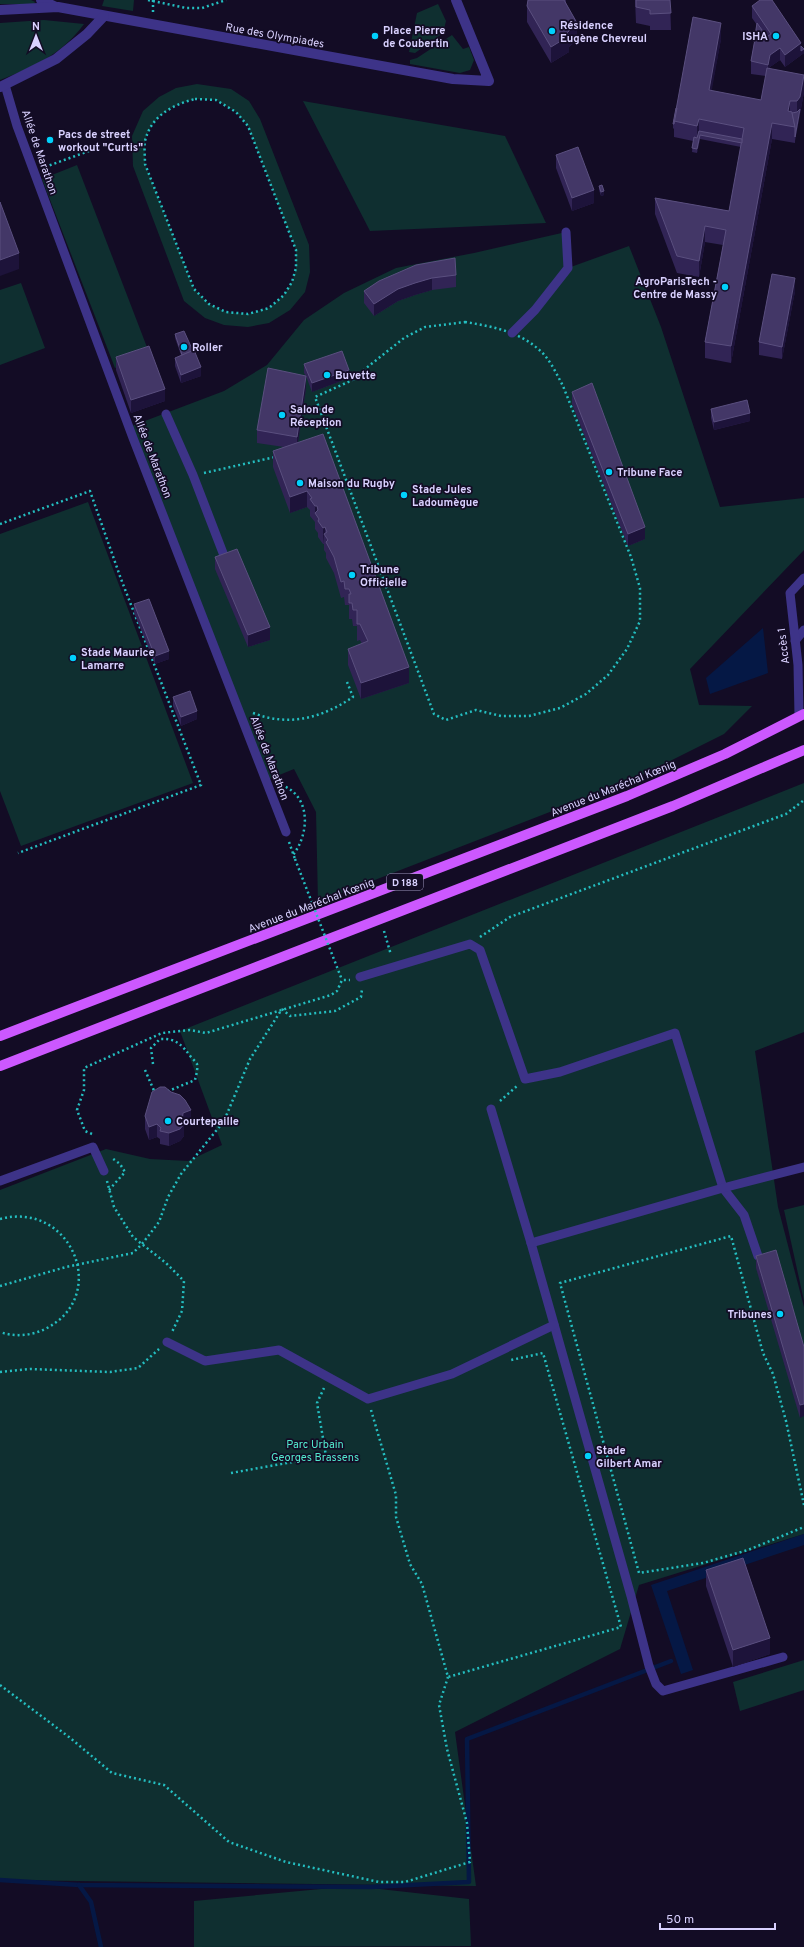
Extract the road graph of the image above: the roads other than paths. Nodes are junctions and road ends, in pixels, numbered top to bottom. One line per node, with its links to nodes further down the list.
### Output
1 (41, 0): 3 (street, Rue des Olympiades)
2 (456, 0): 5 (street, Rue des Olympiades)
3 (58, 8): 4 (street, Rue des Olympiades); 5 (street, Rue des Olympiades)
4 (0, 10)
5 (104, 16): 6 (street, Allée de Marathon)
6 (2, 86): 16 (lane, Allée de Marathon)
7 (566, 232): 8 (lane)
8 (512, 333)
9 (166, 414): 10 (lane)
10 (223, 553)
11 (804, 578): 13 (lane, Accès 1)
12 (804, 630): 13 (lane)
13 (794, 641): 14 (lane, Accès 1)
14 (802, 715): 18 (main road, Avenue du Maréchal Kœnig / D 188)
15 (804, 750): 19 (main road, D 188)
16 (286, 832)
17 (362, 977): 24 (lane)
18 (0, 1036)
19 (0, 1066)
20 (491, 1109): 25 (lane)
21 (804, 1167): 24 (lane)
22 (104, 1171): 23 (lane)
23 (0, 1181)
24 (723, 1188): 25 (lane); 26 (lane)
25 (531, 1243): 27 (lane)
26 (758, 1256)
27 (554, 1325): 28 (lane); 29 (lane)
28 (167, 1342)
29 (783, 1657)

